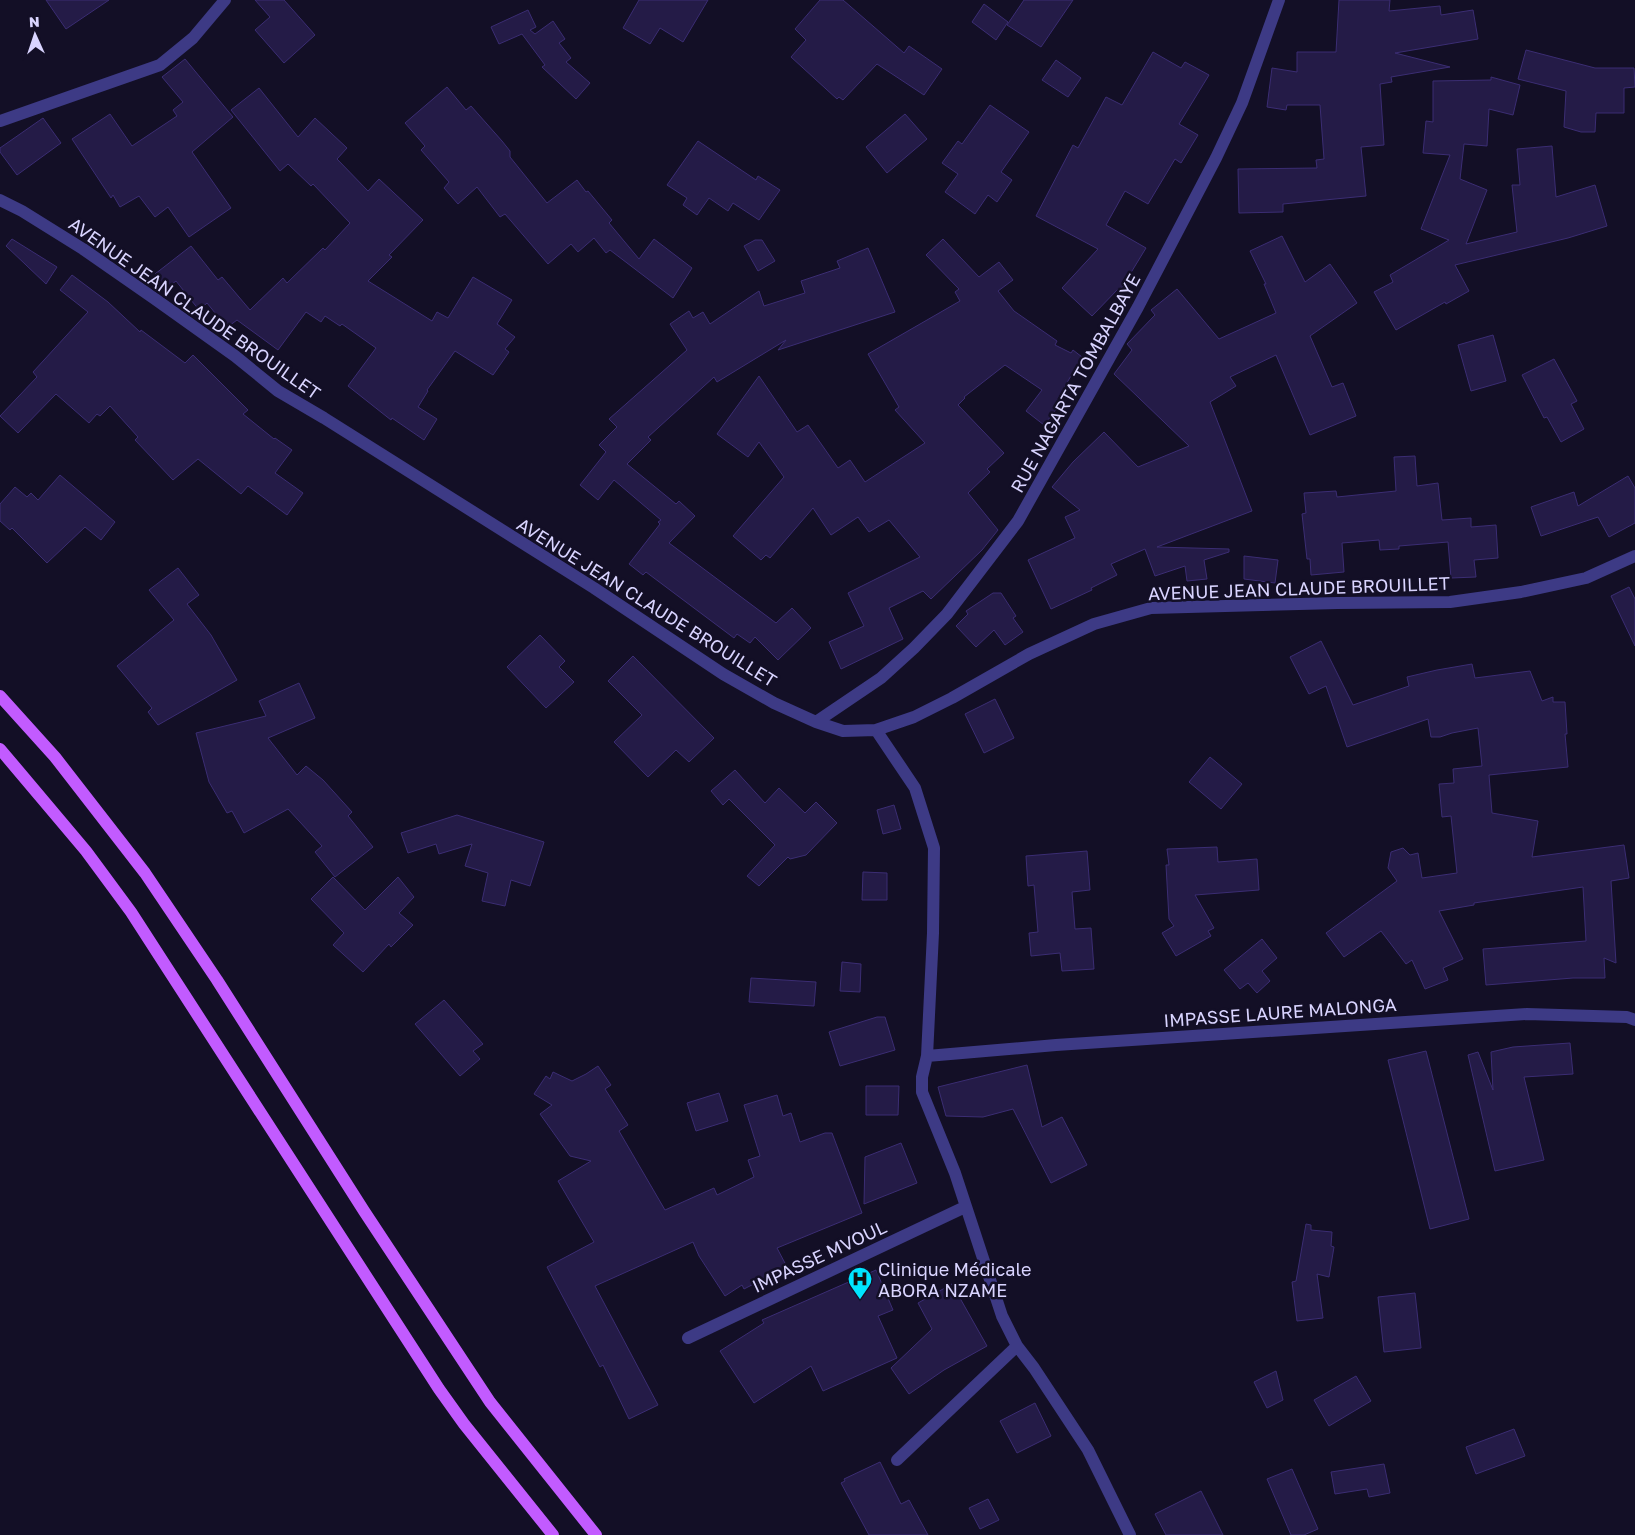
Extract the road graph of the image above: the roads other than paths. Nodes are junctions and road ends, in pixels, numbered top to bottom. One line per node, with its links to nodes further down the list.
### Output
1 (225, 0): 3 (street)
2 (1278, 0): 7 (street, RUE NAGARTA TOMBALBAYE)
3 (0, 121)
4 (0, 200): 7 (street, AVENUE JEAN CLAUDE BROUILLET)
5 (1635, 556): 8 (street, AVENUE JEAN CLAUDE BROUILLET)
6 (0, 696): 17 (main road)
7 (816, 722): 8 (street, AVENUE JEAN CLAUDE BROUILLET)
8 (876, 730): 11 (street)
9 (0, 749): 16 (main road)
10 (1635, 1020): 11 (street, IMPASSE LAURE MALONGA)
11 (927, 1056): 12 (street)
12 (965, 1207): 13 (street, IMPASSE MVOUL); 14 (street)
13 (688, 1338)
14 (1017, 1346): 15 (street); 18 (street)
15 (897, 1460)
16 (553, 1535)
17 (596, 1535)
18 (1130, 1535)

